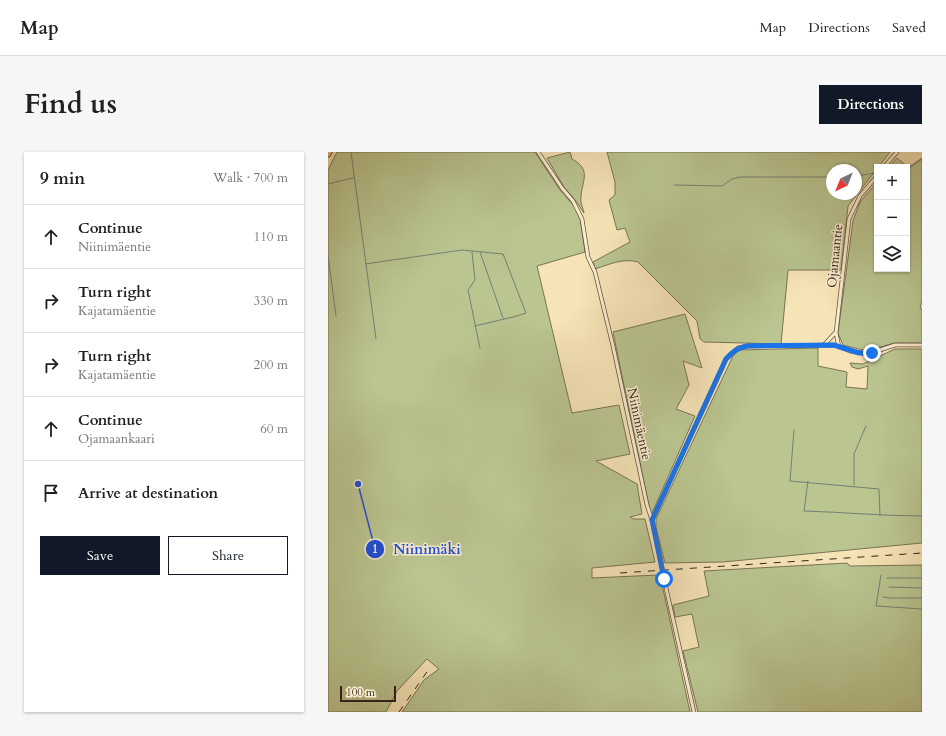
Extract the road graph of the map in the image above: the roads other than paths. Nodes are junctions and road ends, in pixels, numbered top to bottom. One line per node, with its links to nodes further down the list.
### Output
1 (538, 152): 9 (street, Niinimäentie)
2 (897, 152): 3 (street)
3 (887, 164)
4 (874, 180): 5 (street, Ojamaantie)
5 (836, 333): 6 (street); 8 (street, Ojamaantie)
6 (823, 346): 8 (street); 9 (street)
7 (922, 346): 8 (street)
8 (839, 347)
9 (652, 520): 10 (street, Niinimäentie, bridge)
10 (694, 712)

